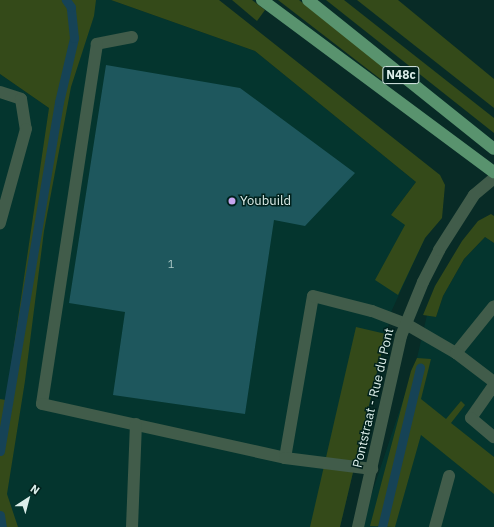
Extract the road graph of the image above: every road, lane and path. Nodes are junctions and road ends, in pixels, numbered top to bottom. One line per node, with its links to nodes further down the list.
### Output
1 (262, 0): 6 (main road, N48c)
2 (308, 0): 5 (main road, N48c)
3 (132, 37): 13 (street)
4 (0, 92): 8 (street)
5 (494, 149)
6 (494, 172)
7 (494, 178): 10 (street, Pontstraat - Rue du Pont)
8 (0, 223)
9 (494, 306): 11 (street)
10 (406, 324): 11 (street); 15 (street); 16 (street, Pontstraat - Rue du Pont)
11 (456, 354): 12 (street)
12 (494, 384): 14 (street)
13 (136, 424): 15 (street); 18 (street)
14 (494, 436)
15 (285, 458): 16 (street)
16 (372, 469): 19 (street, Pontstraat - Rue du Pont)
17 (449, 476): 20 (street)
18 (132, 527)
19 (358, 527)
20 (435, 527)

